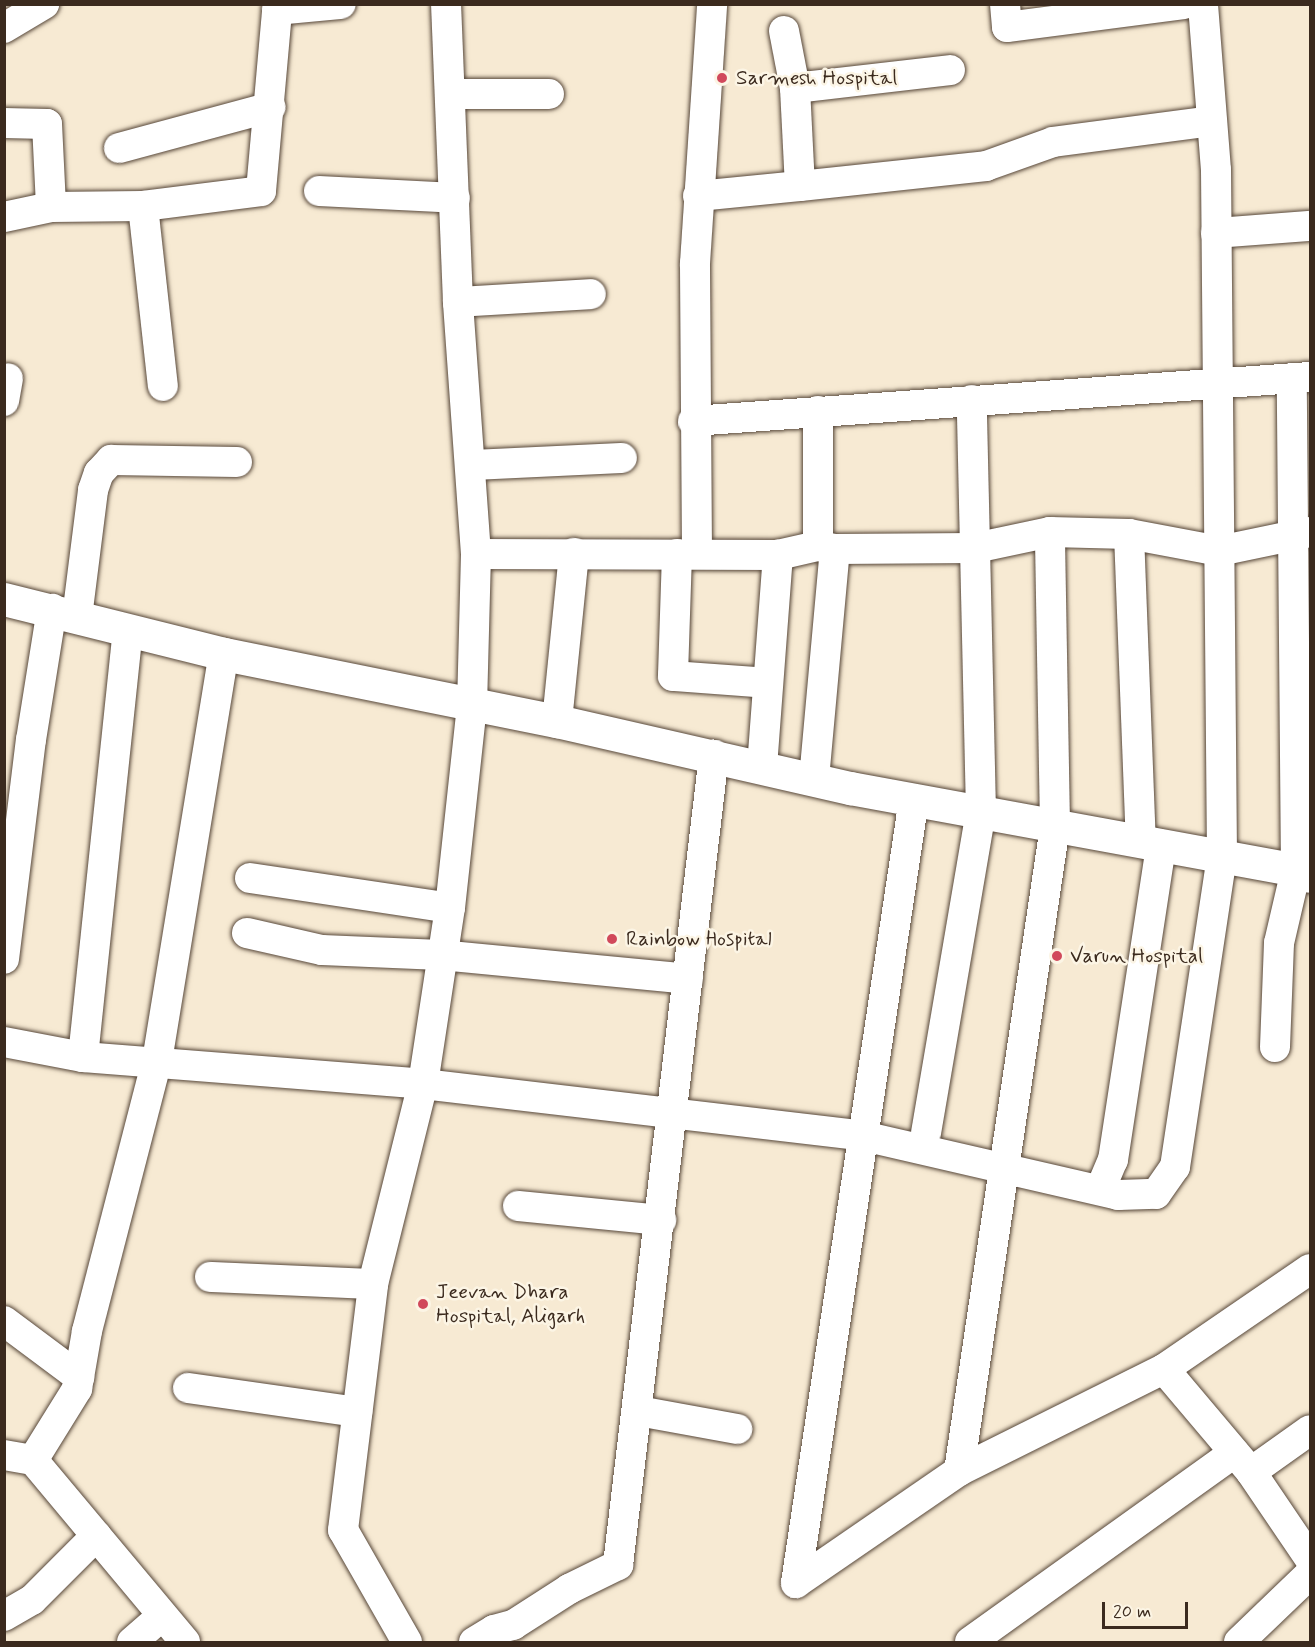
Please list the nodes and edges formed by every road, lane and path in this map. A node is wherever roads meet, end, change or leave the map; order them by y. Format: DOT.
graph roads {
  1 [pos="44,4"];
  2 [pos="341,4"];
  3 [pos="446,4"];
  4 [pos="712,4"];
  5 [pos="1005,4"];
  6 [pos="1184,4"];
  7 [pos="1203,4"];
  8 [pos="4,28"];
  9 [pos="784,31"];
  10 [pos="950,70"];
  11 [pos="795,88"];
  12 [pos="453,93"];
  13 [pos="549,94"];
  14 [pos="271,107"];
  15 [pos="1212,121"];
  16 [pos="4,123"];
  17 [pos="118,148"];
  18 [pos="800,186"];
  19 [pos="319,191"];
  20 [pos="698,196"];
  21 [pos="455,198"];
  22 [pos="143,206"];
  23 [pos="51,207"];
  24 [pos="4,217"];
  25 [pos="1311,226"];
  26 [pos="1216,232"];
  27 [pos="591,294"];
  28 [pos="458,302"];
  29 [pos="1301,378"];
  30 [pos="1218,382"];
  31 [pos="163,386"];
  32 [pos="972,400"];
  33 [pos="818,411"];
  34 [pos="693,421"];
  35 [pos="622,458"];
  36 [pos="237,462"];
  37 [pos="472,465"];
  38 [pos="1050,532"];
  39 [pos="1130,534"];
  40 [pos="1302,534"];
  41 [pos="827,548"];
  42 [pos="975,548"];
  43 [pos="1220,551"];
  44 [pos="476,554"];
  45 [pos="574,554"];
  46 [pos="687,554"];
  47 [pos="778,555"];
  48 [pos="4,599"];
  49 [pos="64,613"];
  50 [pos="128,632"];
  51 [pos="224,654"];
  52 [pos="768,683"];
  53 [pos="472,707"];
  54 [pos="557,721"];
  55 [pos="18,737"];
  56 [pos="714,755"];
  57 [pos="762,767"];
  58 [pos="814,779"];
  59 [pos="914,799"];
  60 [pos="981,812"];
  61 [pos="1055,826"];
  62 [pos="1151,843"];
  63 [pos="1222,857"];
  64 [pos="1303,873"];
  65 [pos="250,878"];
  66 [pos="450,908"];
  67 [pos="248,933"];
  68 [pos="441,955"];
  69 [pos="4,959"];
  70 [pos="688,979"];
  71 [pos="4,1042"];
  72 [pos="1275,1047"];
  73 [pos="83,1057"];
  74 [pos="158,1061"];
  75 [pos="423,1084"];
  76 [pos="673,1113"];
  77 [pos="926,1132"];
  78 [pos="863,1136"];
  79 [pos="1004,1170"];
  80 [pos="1100,1190"];
  81 [pos="518,1206"];
  82 [pos="661,1220"];
  83 [pos="1311,1269"];
  84 [pos="210,1277"];
  85 [pos="373,1284"];
  86 [pos="4,1321"];
  87 [pos="1164,1370"];
  88 [pos="79,1377"];
  89 [pos="188,1388"];
  90 [pos="638,1411"];
  91 [pos="357,1412"];
  92 [pos="737,1429"];
  93 [pos="1311,1430"];
  94 [pos="19,1458"];
  95 [pos="1242,1463"];
  96 [pos="959,1470"];
  97 [pos="96,1536"];
  98 [pos="1311,1559"];
  99 [pos="1311,1574"];
  100 [pos="4,1616"];
  101 [pos="162,1616"];
  102 [pos="132,1642"];
  103 [pos="185,1642"];
  104 [pos="407,1642"];
  105 [pos="474,1642"];
  106 [pos="970,1642"];
  107 [pos="1239,1642"];
  1 -- 8 [label="street"];
  2 -- 14 [label="street"];
  3 -- 12 [label="street"];
  4 -- 20 [label="street"];
  5 -- 6 [label="street"];
  7 -- 15 [label="street"];
  9 -- 11 [label="street"];
  10 -- 11 [label="street"];
  11 -- 18 [label="street"];
  12 -- 13 [label="street"];
  12 -- 21 [label="street"];
  14 -- 17 [label="street"];
  14 -- 22 [label="street"];
  15 -- 18 [label="street"];
  15 -- 26 [label="street"];
  16 -- 23 [label="street"];
  18 -- 20 [label="street"];
  19 -- 21 [label="street"];
  20 -- 34 [label="street"];
  21 -- 28 [label="street"];
  22 -- 23 [label="street"];
  22 -- 31 [label="street"];
  23 -- 24 [label="street"];
  25 -- 26 [label="street"];
  26 -- 30 [label="street"];
  27 -- 28 [label="street"];
  28 -- 37 [label="street"];
  29 -- 30 [label="street"];
  29 -- 40 [label="street"];
  30 -- 32 [label="street"];
  30 -- 43 [label="street"];
  32 -- 33 [label="street"];
  32 -- 42 [label="street"];
  33 -- 34 [label="street"];
  33 -- 41 [label="street"];
  34 -- 46 [label="street"];
  35 -- 37 [label="street"];
  36 -- 49 [label="street"];
  37 -- 44 [label="street"];
  38 -- 39 [label="street"];
  38 -- 42 [label="street"];
  38 -- 61 [label="street"];
  39 -- 43 [label="street"];
  39 -- 62 [label="street"];
  40 -- 43 [label="street"];
  40 -- 64 [label="street"];
  41 -- 42 [label="street"];
  41 -- 47 [label="street"];
  41 -- 58 [label="street"];
  42 -- 60 [label="street"];
  43 -- 63 [label="street"];
  44 -- 45 [label="street"];
  44 -- 53 [label="street"];
  45 -- 46 [label="street"];
  45 -- 54 [label="street"];
  46 -- 47 [label="street"];
  46 -- 52 [label="street"];
  47 -- 52 [label="street"];
  48 -- 49 [label="street"];
  49 -- 50 [label="street"];
  49 -- 55 [label="street"];
  50 -- 51 [label="street"];
  50 -- 73 [label="street"];
  51 -- 53 [label="street"];
  51 -- 74 [label="street"];
  52 -- 57 [label="street"];
  53 -- 54 [label="street"];
  53 -- 66 [label="street"];
  54 -- 56 [label="street"];
  55 -- 69 [label="street"];
  56 -- 57 [label="street"];
  56 -- 70 [label="street"];
  57 -- 58 [label="street"];
  58 -- 59 [label="street"];
  59 -- 60 [label="street"];
  59 -- 78 [label="street"];
  60 -- 61 [label="street"];
  60 -- 77 [label="street"];
  61 -- 62 [label="street"];
  61 -- 79 [label="street"];
  62 -- 63 [label="street"];
  62 -- 80 [label="street"];
  63 -- 64 [label="street"];
  63 -- 80 [label="street"];
  64 -- 72 [label="street"];
  65 -- 66 [label="street"];
  66 -- 68 [label="street"];
  67 -- 68 [label="street"];
  68 -- 70 [label="street"];
  68 -- 75 [label="street"];
  70 -- 76 [label="street"];
  71 -- 73 [label="street"];
  73 -- 74 [label="street"];
  74 -- 75 [label="street"];
  74 -- 88 [label="street"];
  75 -- 76 [label="street"];
  75 -- 85 [label="street"];
  76 -- 78 [label="street"];
  76 -- 82 [label="street"];
  78 -- 79 [label="street"];
  78 -- 96 [label="street"];
  79 -- 80 [label="street"];
  79 -- 96 [label="street"];
  81 -- 82 [label="street"];
  82 -- 90 [label="street"];
  83 -- 87 [label="street"];
  84 -- 85 [label="street"];
  85 -- 91 [label="street"];
  86 -- 88 [label="street"];
  87 -- 95 [label="street"];
  87 -- 96 [label="street"];
  88 -- 94 [label="street"];
  89 -- 91 [label="street"];
  90 -- 92 [label="street"];
  90 -- 105 [label="street"];
  91 -- 104 [label="street"];
  93 -- 95 [label="street"];
  94 -- 97 [label="street"];
  95 -- 98 [label="street"];
  95 -- 106 [label="street"];
  97 -- 100 [label="street"];
  97 -- 101 [label="street"];
  99 -- 107 [label="street"];
  101 -- 102 [label="street"];
  101 -- 103 [label="street"];
}
